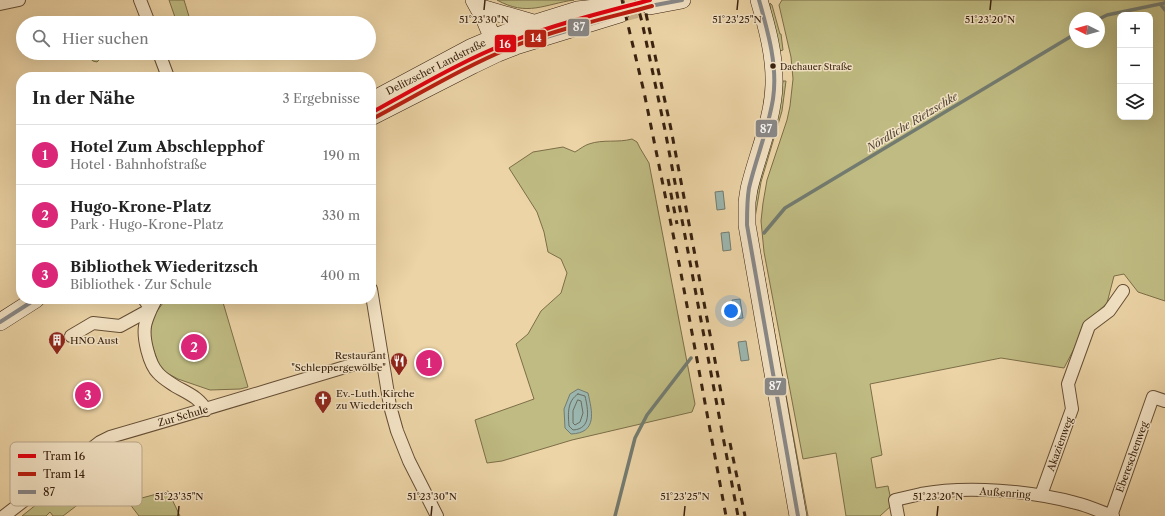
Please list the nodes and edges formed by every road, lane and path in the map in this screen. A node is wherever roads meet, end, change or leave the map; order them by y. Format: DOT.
graph roads {
  1 [pos="19,0"];
  2 [pos="140,0"];
  3 [pos="682,0"];
  4 [pos="759,0"];
  5 [pos="476,3"];
  6 [pos="0,4"];
  7 [pos="650,6"];
  8 [pos="146,16"];
  9 [pos="533,23"];
  10 [pos="495,46"];
  11 [pos="162,60"];
  12 [pos="166,72"];
  13 [pos="376,98"];
  14 [pos="376,115"];
  15 [pos="1123,291"];
  16 [pos="28,304"];
  17 [pos="148,304"];
  18 [pos="150,304"];
  19 [pos="373,304"];
  20 [pos="0,322"];
  21 [pos="72,336"];
  22 [pos="382,356"];
  23 [pos="1165,402"];
  24 [pos="206,410"];
  25 [pos="100,442"];
  26 [pos="1041,495"];
  27 [pos="17,506"];
  28 [pos="4,516"];
  29 [pos="437,516"];
  30 [pos="798,516"];
  31 [pos="898,516"];
  32 [pos="1112,516"];
  1 -- 6 [label="street"];
  2 -- 8 [label="street"];
  3 -- 7 [label="street"];
  4 -- 30 [label="street"];
  5 -- 9 [label="street"];
  5 -- 10 [label="street"];
  9 -- 10 [label="street, Delitzscher Landstraße"];
  9 -- 10 [label="street, Delitzscher Landstraße"];
  10 -- 13 [label="street, Delitzscher Landstraße"];
  10 -- 14 [label="street, Delitzscher Landstraße"];
  11 -- 12 [label="street"];
  15 -- 26 [label="street, Akazienweg"];
  16 -- 20 [label="street"];
  17 -- 21 [label="street"];
  18 -- 24 [label="street"];
  19 -- 22 [label="street"];
  22 -- 24 [label="street, Zur Schule"];
  22 -- 29 [label="street"];
  23 -- 32 [label="street, Ebereschenweg"];
  24 -- 25 [label="street, Zur Schule"];
  26 -- 31 [label="street, Außenring"];
  26 -- 32 [label="street, Außenring"];
  27 -- 28 [label="street, Zur Schule"];
}
